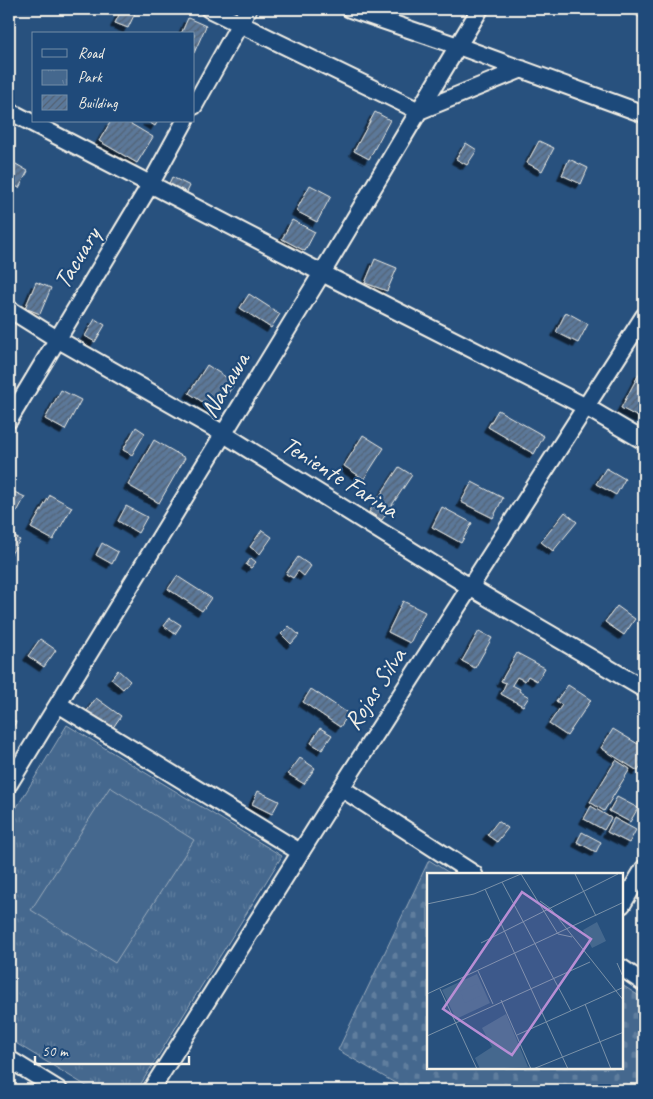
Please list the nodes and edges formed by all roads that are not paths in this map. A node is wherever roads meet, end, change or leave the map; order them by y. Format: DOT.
graph roads {
  1 [pos="208,9"];
  2 [pos="248,9"];
  3 [pos="350,9"];
  4 [pos="480,9"];
  5 [pos="240,24"];
  6 [pos="458,46"];
  7 [pos="522,69"];
  8 [pos="195,104"];
  9 [pos="419,111"];
  10 [pos="9,112"];
  11 [pos="644,114"];
  12 [pos="184,122"];
  13 [pos="150,185"];
  14 [pos="322,273"];
  15 [pos="9,309"];
  16 [pos="644,316"];
  17 [pos="57,339"];
  18 [pos="586,407"];
  19 [pos="9,420"];
  20 [pos="224,434"];
  21 [pos="644,441"];
  22 [pos="470,587"];
  23 [pos="644,689"];
  24 [pos="58,704"];
  25 [pos="9,784"];
  26 [pos="341,788"];
  27 [pos="300,852"];
  28 [pos="644,868"];
  29 [pos="472,873"];
  30 [pos="623,903"];
  31 [pos="623,969"];
  32 [pos="644,983"];
  33 [pos="9,1059"];
  34 [pos="59,1090"];
  35 [pos="151,1090"];
  1 -- 5 [label="street"];
  2 -- 5 [label="street"];
  3 -- 6 [label="street"];
  4 -- 6 [label="street, Nanawa"];
  5 -- 8 [label="street"];
  5 -- 9 [label="street"];
  6 -- 7 [label="street"];
  6 -- 9 [label="street, Nanawa"];
  7 -- 9 [label="street"];
  7 -- 11 [label="street"];
  9 -- 14 [label="street, Nanawa"];
  10 -- 13 [label="street"];
  12 -- 13 [label="street, Tacuary"];
  13 -- 14 [label="street"];
  13 -- 17 [label="street, Tacuary"];
  14 -- 18 [label="street"];
  14 -- 20 [label="street, Nanawa"];
  15 -- 17 [label="street, Teniente Farina"];
  16 -- 18 [label="street, Rojas Silva"];
  17 -- 19 [label="street, Tacuary"];
  17 -- 20 [label="street, Teniente Farina"];
  18 -- 21 [label="street"];
  18 -- 22 [label="street, Rojas Silva"];
  20 -- 22 [label="street, Teniente Farina"];
  20 -- 24 [label="street, Nanawa"];
  22 -- 23 [label="street, Teniente Farina"];
  22 -- 26 [label="street, Rojas Silva"];
  24 -- 25 [label="street, Nanawa"];
  24 -- 27 [label="street"];
  26 -- 27 [label="street, Rojas Silva"];
  26 -- 29 [label="street"];
  27 -- 35 [label="street, Rojas Silva"];
  28 -- 30 [label="street"];
  31 -- 32 [label="street"];
  33 -- 34 [label="street"];
}
